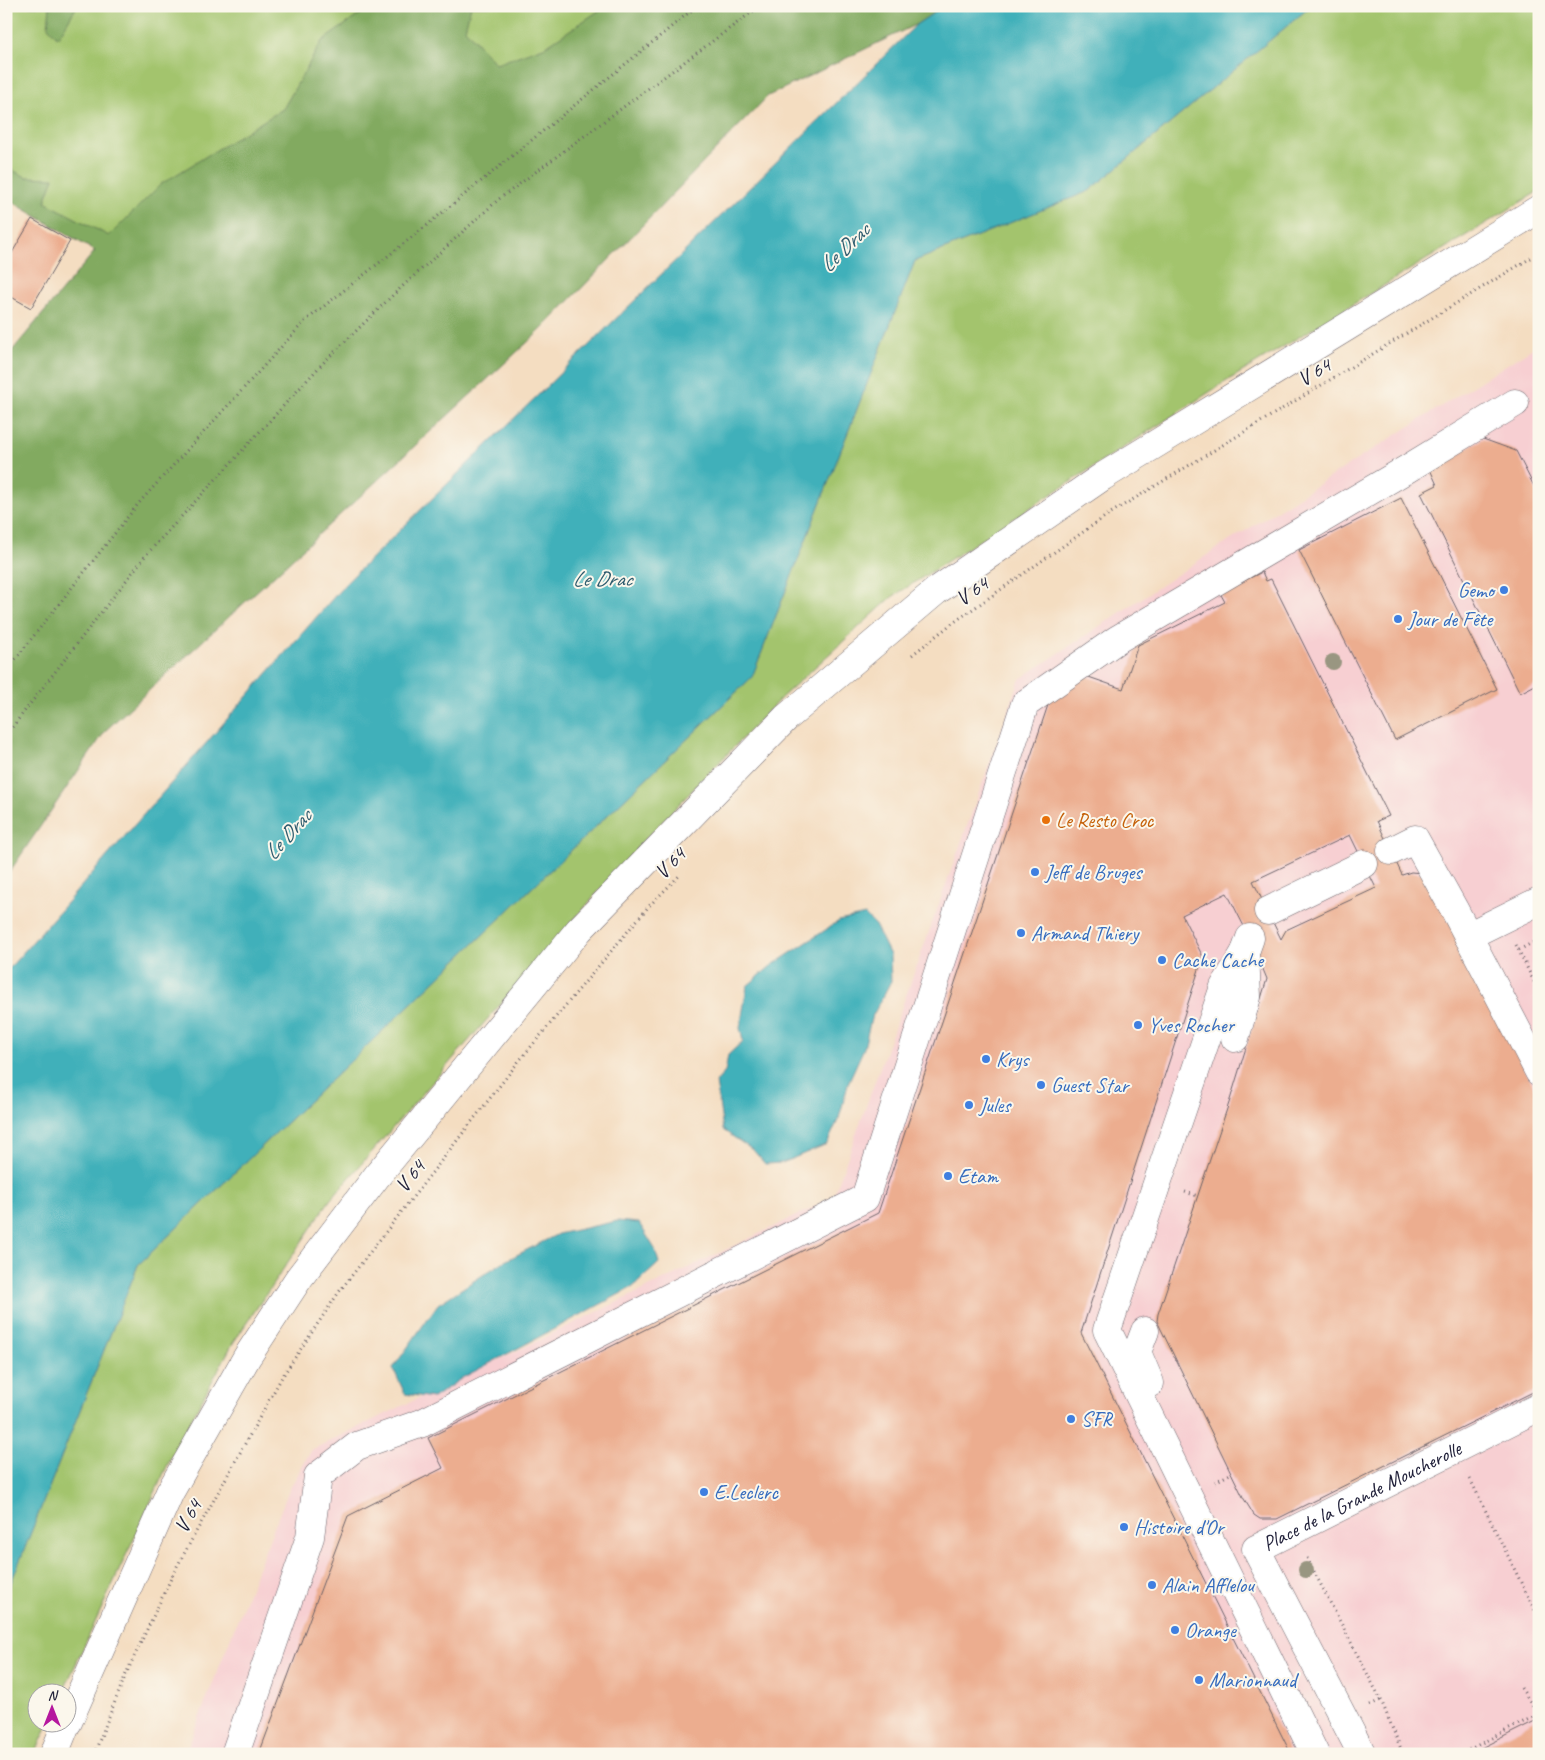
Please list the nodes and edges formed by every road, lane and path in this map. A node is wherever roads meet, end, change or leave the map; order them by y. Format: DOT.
graph roads {
  1 [pos="697,6"];
  2 [pos="760,6"];
  3 [pos="1539,209"];
  4 [pos="1539,253"];
  5 [pos="1515,402"];
  6 [pos="912,656"];
  7 [pos="6,671"];
  8 [pos="6,735"];
  9 [pos="1391,851"];
  10 [pos="1364,864"];
  11 [pos="683,871"];
  12 [pos="1539,901"];
  13 [pos="1268,911"];
  14 [pos="1468,936"];
  15 [pos="1539,939"];
  16 [pos="1539,992"];
  17 [pos="1236,1038"];
  18 [pos="1539,1072"];
  19 [pos="1145,1331"];
  20 [pos="1140,1396"];
  21 [pos="1539,1407"];
  22 [pos="1232,1473"];
  23 [pos="1479,1474"];
  24 [pos="1470,1479"];
  25 [pos="1213,1483"];
  26 [pos="1461,1483"];
  27 [pos="1314,1554"];
  28 [pos="1539,1619"];
  29 [pos="1521,1688"];
  30 [pos="78,1697"];
  31 [pos="1539,1715"];
  32 [pos="63,1732"];
  33 [pos="54,1754"];
  34 [pos="94,1754"];
  35 [pos="235,1754"];
  36 [pos="1315,1754"];
  37 [pos="1362,1754"];
  38 [pos="1403,1754"];
  39 [pos="1460,1754"];
  1 -- 7 [label="path"];
  2 -- 8 [label="path"];
  3 -- 30 [label="street"];
  4 -- 6 [label="path, V 64"];
  5 -- 35 [label="street"];
  9 -- 14 [label="street"];
  10 -- 13 [label="street"];
  11 -- 34 [label="path, V 64"];
  12 -- 14 [label="street"];
  14 -- 18 [label="street"];
  15 -- 16 [label="path"];
  17 -- 20 [label="street"];
  19 -- 20 [label="street"];
  20 -- 36 [label="street"];
  21 -- 37 [label="street, Place de la Grande Moucherolle"];
  22 -- 25 [label="path"];
  23 -- 24 [label="path"];
  24 -- 26 [label="path"];
  24 -- 28 [label="path"];
  27 -- 38 [label="path"];
  29 -- 31 [label="path"];
  31 -- 39 [label="path"];
  32 -- 33 [label="street"];
}
